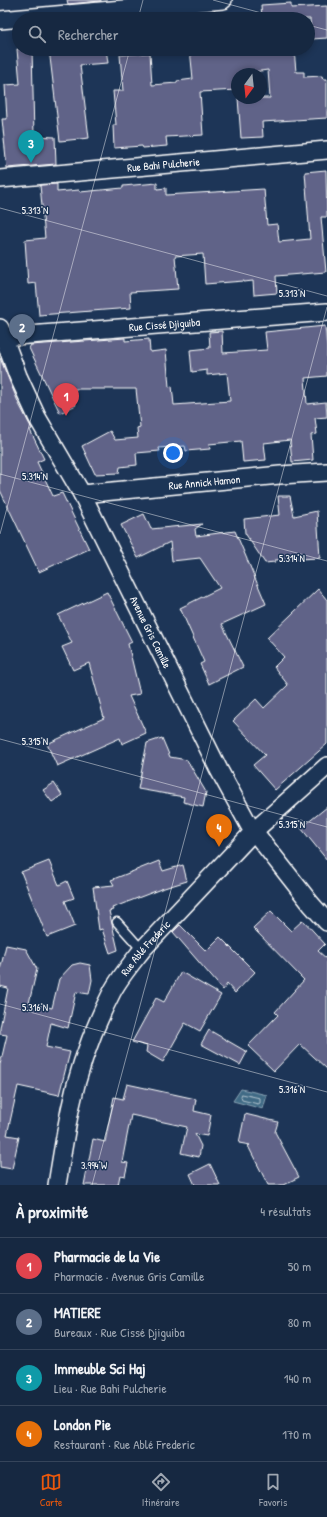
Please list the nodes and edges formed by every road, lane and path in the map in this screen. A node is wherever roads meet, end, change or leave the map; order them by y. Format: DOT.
graph roads {
  1 [pos="223,0"];
  2 [pos="89,12"];
  3 [pos="12,19"];
  4 [pos="0,20"];
  5 [pos="327,150"];
  6 [pos="0,179"];
  7 [pos="327,312"];
  8 [pos="1,332"];
  9 [pos="327,472"];
  10 [pos="82,494"];
  11 [pos="327,766"];
  12 [pos="254,831"];
  13 [pos="117,922"];
  14 [pos="327,922"];
  15 [pos="142,950"];
  16 [pos="57,1185"];
  1 -- 2 [label="street"];
  3 -- 4 [label="street"];
  5 -- 6 [label="street, Rue Bahi Pulcherie"];
  7 -- 8 [label="street, Rue Cissé Djiguiba"];
  8 -- 10 [label="street, Avenue Gris Camille"];
  9 -- 10 [label="street, Rue Annick Hamon"];
  10 -- 12 [label="street, Avenue Gris Camille"];
  11 -- 12 [label="street, Rue Ablé Frederic"];
  12 -- 14 [label="street, Avenue Gris Camille"];
  12 -- 15 [label="street, Rue Ablé Frederic"];
  13 -- 15 [label="lane"];
  15 -- 16 [label="street, Rue Ablé Frederic"];
}
